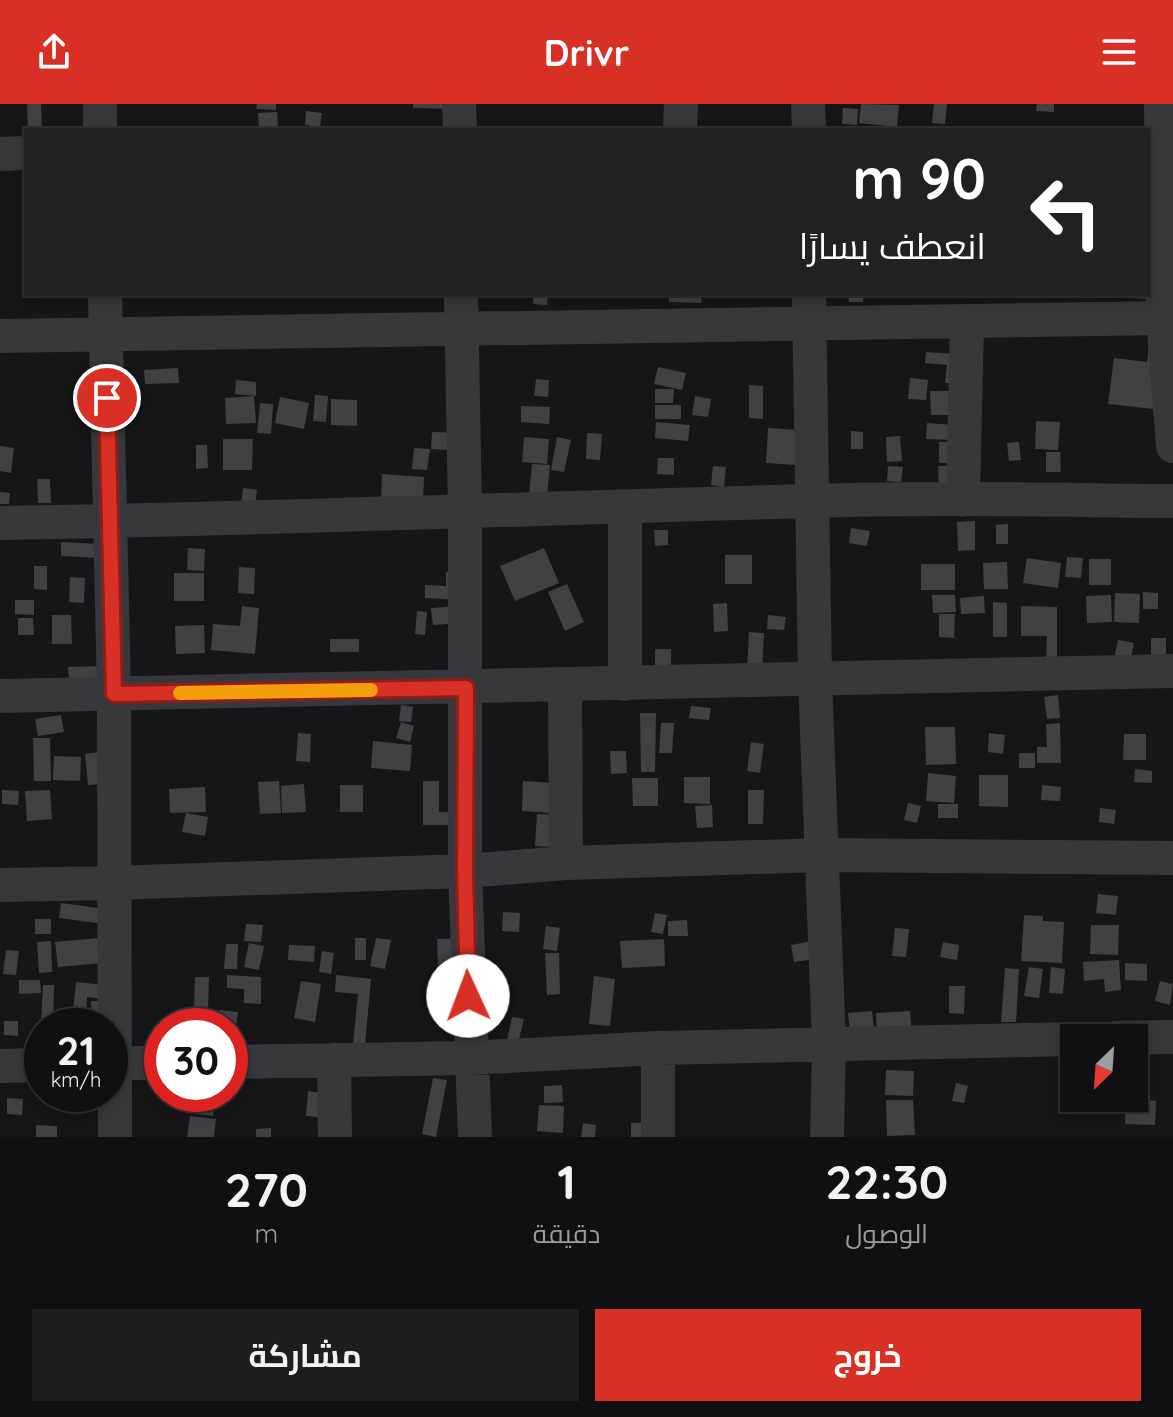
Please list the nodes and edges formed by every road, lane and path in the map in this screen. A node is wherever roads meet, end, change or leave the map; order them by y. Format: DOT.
graph roads {
  1 [pos="100,104"];
  2 [pos="459,104"];
  3 [pos="681,104"];
  4 [pos="808,104"];
  5 [pos="1161,124"];
  6 [pos="100,128"];
  7 [pos="460,128"];
  8 [pos="680,128"];
  9 [pos="809,128"];
  10 [pos="24,153"];
  11 [pos="0,154"];
  12 [pos="1168,256"];
  13 [pos="105,296"];
  14 [pos="461,296"];
  15 [pos="808,308"];
  16 [pos="1163,318"];
  17 [pos="967,322"];
  18 [pos="461,329"];
  19 [pos="0,336"];
  20 [pos="107,336"];
  21 [pos="1173,446"];
  22 [pos="963,500"];
  23 [pos="812,501"];
  24 [pos="1173,501"];
  25 [pos="625,508"];
  26 [pos="465,510"];
  27 [pos="108,522"];
  28 [pos="0,523"];
  29 [pos="1173,671"];
  30 [pos="815,679"];
  31 [pos="625,684"];
  32 [pos="565,686"];
  33 [pos="466,688"];
  34 [pos="114,694"];
  35 [pos="0,696"];
  36 [pos="823,855"];
  37 [pos="1173,858"];
  38 [pos="566,863"];
  39 [pos="465,871"];
  40 [pos="112,883"];
  41 [pos="0,885"];
  42 [pos="112,1008"];
  43 [pos="1148,1037"];
  44 [pos="1173,1037"];
  45 [pos="1060,1039"];
  46 [pos="829,1044"];
  47 [pos="658,1048"];
  48 [pos="470,1058"];
  49 [pos="334,1060"];
  50 [pos="248,1062"];
  51 [pos="24,1065"];
  52 [pos="0,1066"];
  53 [pos="114,1112"];
  54 [pos="115,1137"];
  55 [pos="335,1137"];
  56 [pos="475,1137"];
  57 [pos="658,1137"];
  58 [pos="827,1137"];
  1 -- 6 [label="street"];
  2 -- 7 [label="street"];
  3 -- 8 [label="street"];
  4 -- 9 [label="street"];
  5 -- 12 [label="street"];
  10 -- 11 [label="street"];
  12 -- 16 [label="street"];
  13 -- 20 [label="street"];
  14 -- 18 [label="street"];
  15 -- 17 [label="street"];
  15 -- 18 [label="street"];
  15 -- 23 [label="street"];
  16 -- 17 [label="street"];
  16 -- 21 [label="street"];
  17 -- 22 [label="street"];
  18 -- 20 [label="street"];
  18 -- 26 [label="street"];
  19 -- 20 [label="street"];
  20 -- 27 [label="street"];
  22 -- 23 [label="street"];
  22 -- 24 [label="street"];
  23 -- 25 [label="street"];
  23 -- 30 [label="street"];
  25 -- 26 [label="street"];
  25 -- 31 [label="street"];
  26 -- 27 [label="street"];
  26 -- 33 [label="street"];
  27 -- 28 [label="street"];
  27 -- 34 [label="street"];
  29 -- 30 [label="street"];
  30 -- 31 [label="street"];
  30 -- 36 [label="street"];
  31 -- 32 [label="street"];
  32 -- 33 [label="street"];
  32 -- 38 [label="street"];
  33 -- 34 [label="street"];
  33 -- 39 [label="street"];
  34 -- 35 [label="street"];
  34 -- 40 [label="street"];
  36 -- 37 [label="street"];
  36 -- 38 [label="street"];
  36 -- 46 [label="street"];
  38 -- 39 [label="street"];
  39 -- 40 [label="street"];
  39 -- 48 [label="street"];
  40 -- 41 [label="street"];
  40 -- 42 [label="street"];
  43 -- 44 [label="street"];
  45 -- 46 [label="street"];
  46 -- 47 [label="street"];
  46 -- 58 [label="street"];
  47 -- 48 [label="street"];
  47 -- 57 [label="street"];
  48 -- 49 [label="street"];
  48 -- 56 [label="street"];
  49 -- 50 [label="street"];
  49 -- 55 [label="street"];
  51 -- 52 [label="street"];
  53 -- 54 [label="street"];
}
